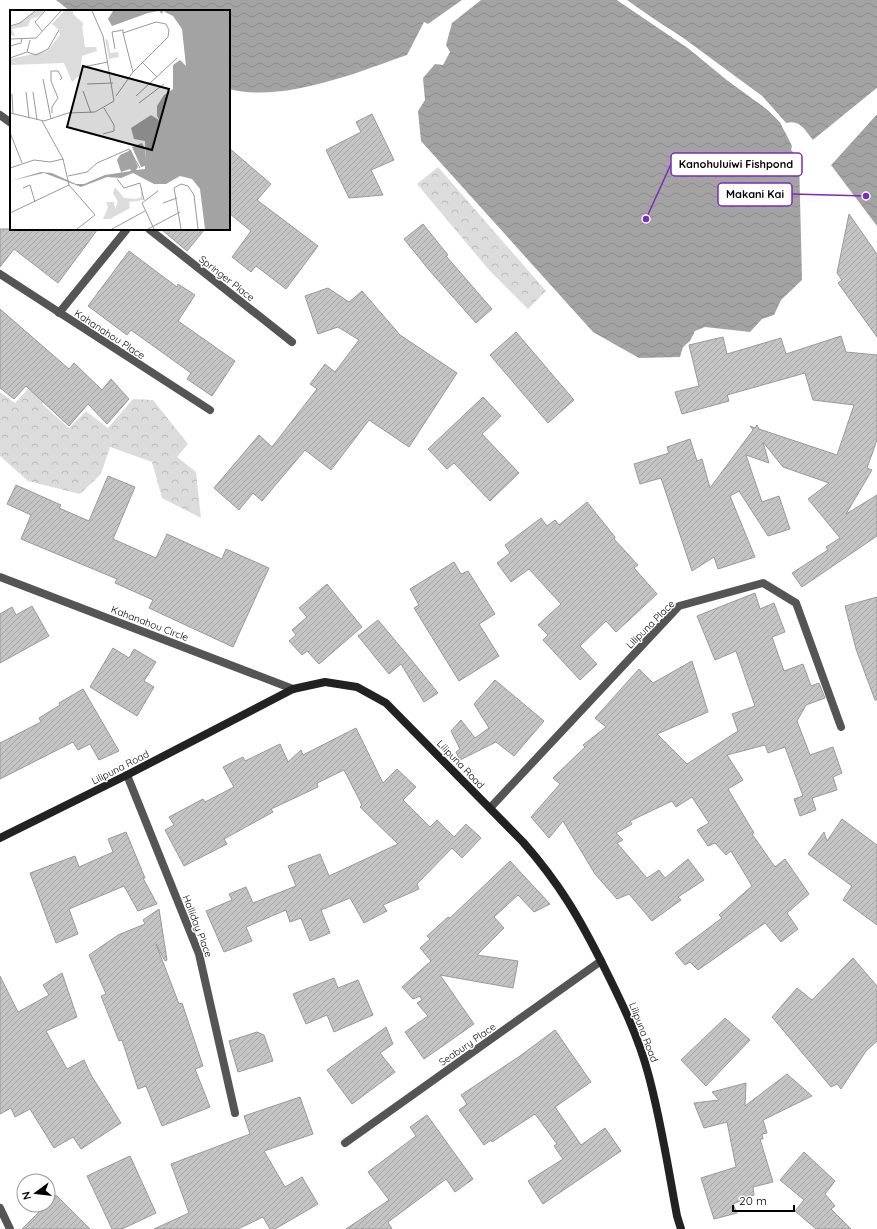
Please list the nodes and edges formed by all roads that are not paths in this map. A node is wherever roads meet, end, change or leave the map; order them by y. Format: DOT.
graph roads {
  1 [pos="0,115"];
  2 [pos="10,122"];
  3 [pos="126,230"];
  4 [pos="151,230"];
  5 [pos="0,274"];
  6 [pos="59,313"];
  7 [pos="292,342"];
  8 [pos="210,410"];
  9 [pos="0,577"];
  10 [pos="294,689"];
  11 [pos="841,728"];
  12 [pos="127,775"];
  13 [pos="490,808"];
  14 [pos="0,838"];
  15 [pos="601,961"];
  16 [pos="235,1114"];
  17 [pos="344,1143"];
  18 [pos="0,1208"];
  19 [pos="10,1229"];
  20 [pos="681,1229"];
  1 -- 2 [label="street"];
  3 -- 6 [label="street"];
  4 -- 7 [label="street, Springer Place"];
  5 -- 6 [label="street, Kahanahou Place"];
  6 -- 8 [label="street, Kahanahou Place"];
  9 -- 10 [label="street, Kahanahou Circle"];
  10 -- 12 [label="street, Lilipuna Road"];
  10 -- 13 [label="street, Lilipuna Road"];
  11 -- 13 [label="street, Lilipuna Place"];
  12 -- 14 [label="street, Lilipuna Road"];
  12 -- 16 [label="street, Halliday Place"];
  13 -- 15 [label="street, Lilipuna Road"];
  15 -- 17 [label="street, Seabury Place"];
  15 -- 20 [label="street, Lilipuna Road"];
  18 -- 19 [label="street"];
}
